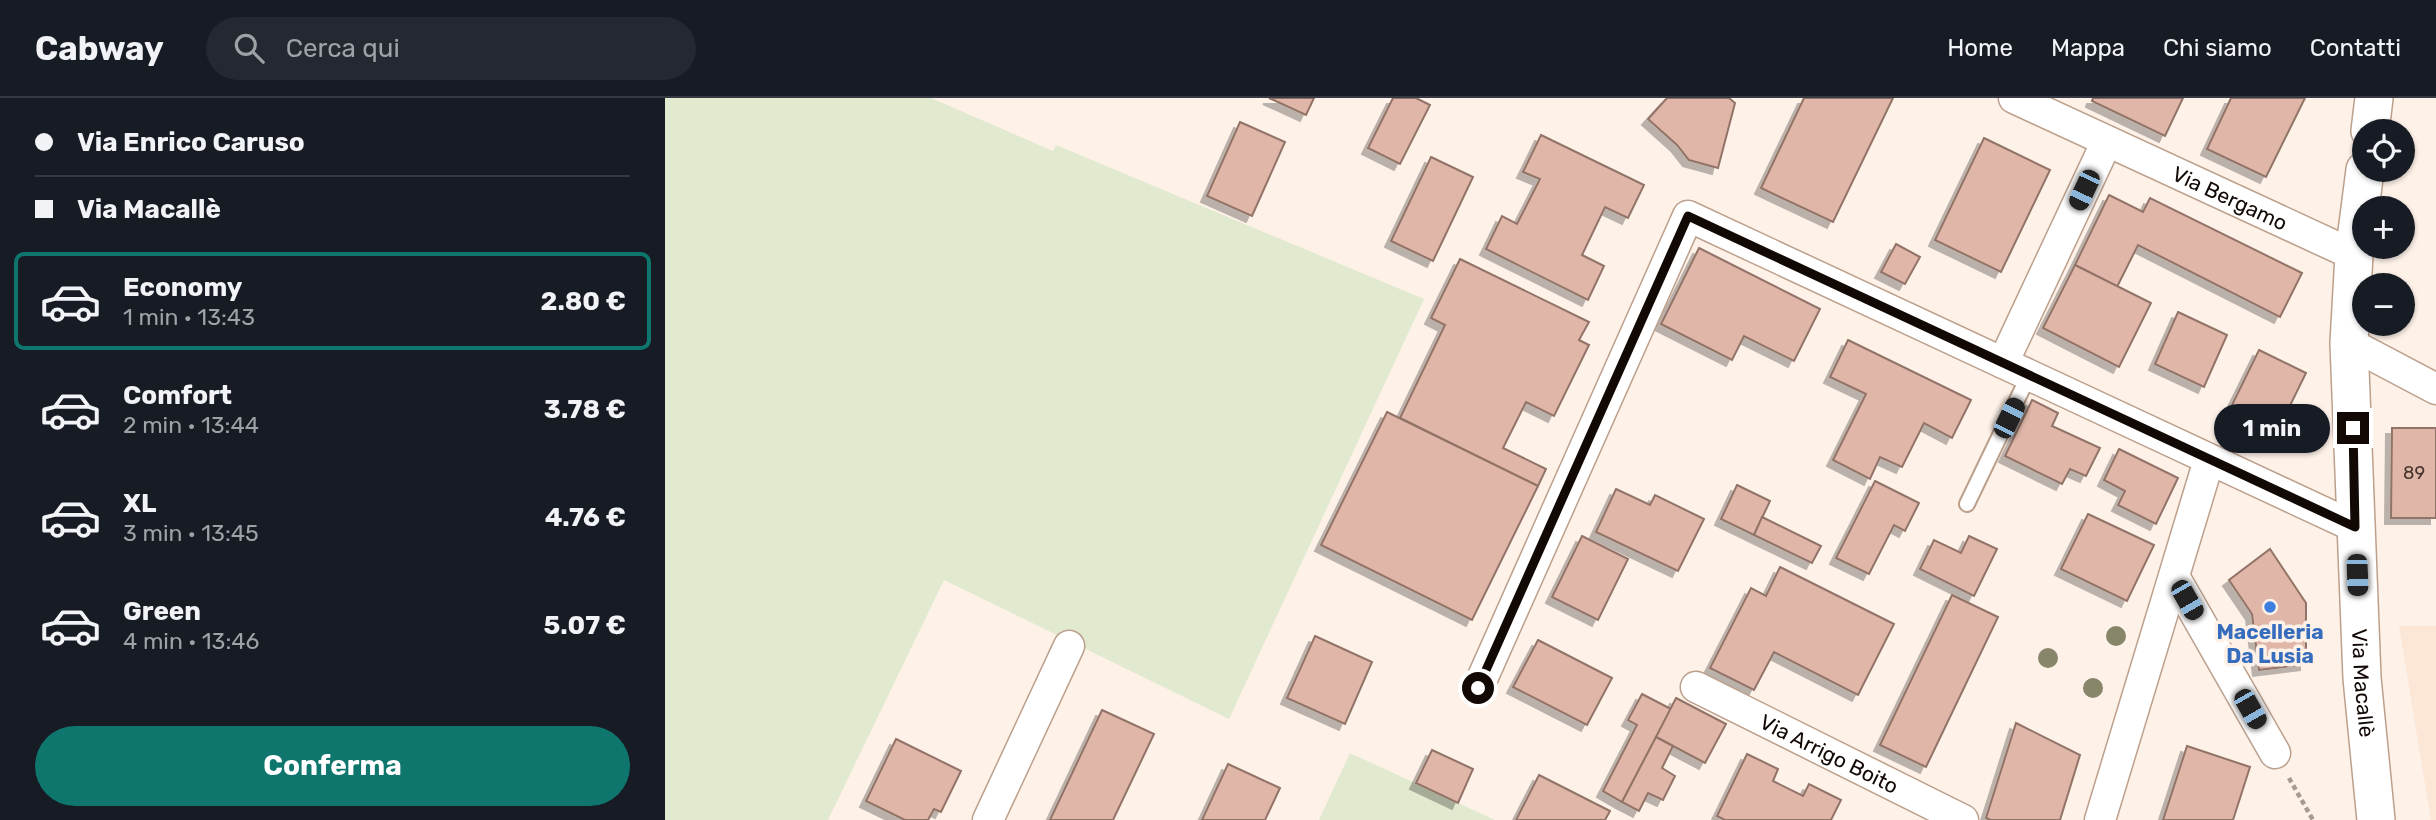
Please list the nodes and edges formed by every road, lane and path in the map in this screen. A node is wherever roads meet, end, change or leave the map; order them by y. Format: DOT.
graph roads {
  1 [pos="2014,98"];
  2 [pos="2374,98"];
  3 [pos="2371,119"];
  4 [pos="2107,141"];
  5 [pos="2352,254"];
  6 [pos="2354,259"];
  7 [pos="2349,343"];
  8 [pos="2016,369"];
  9 [pos="2436,389"];
  10 [pos="2209,460"];
  11 [pos="1967,504"];
  12 [pos="2355,527"];
  13 [pos="2175,578"];
  14 [pos="1069,646"];
  15 [pos="1696,687"];
  16 [pos="1478,688"];
  17 [pos="2275,753"];
  18 [pos="988,820"];
  19 [pos="1963,820"];
  20 [pos="2100,820"];
  21 [pos="2313,820"];
  22 [pos="2376,820"];
  1 -- 4 [label="street, Via Bergamo"];
  2 -- 3 [label="street"];
  4 -- 5 [label="street, Via Bergamo"];
  4 -- 8 [label="street"];
  6 -- 7 [label="street, Via Macallè"];
  7 -- 9 [label="street"];
  7 -- 12 [label="street, Via Macallè"];
  8 -- 10 [label="street"];
  8 -- 11 [label="lane"];
  8 -- 16 [label="street"];
  10 -- 12 [label="street"];
  10 -- 13 [label="street"];
  12 -- 22 [label="street, Via Macallè"];
  13 -- 17 [label="street"];
  13 -- 20 [label="street"];
  14 -- 18 [label="street"];
  15 -- 19 [label="street, Via Arrigo Boito"];
  17 -- 21 [label="path"];
}
